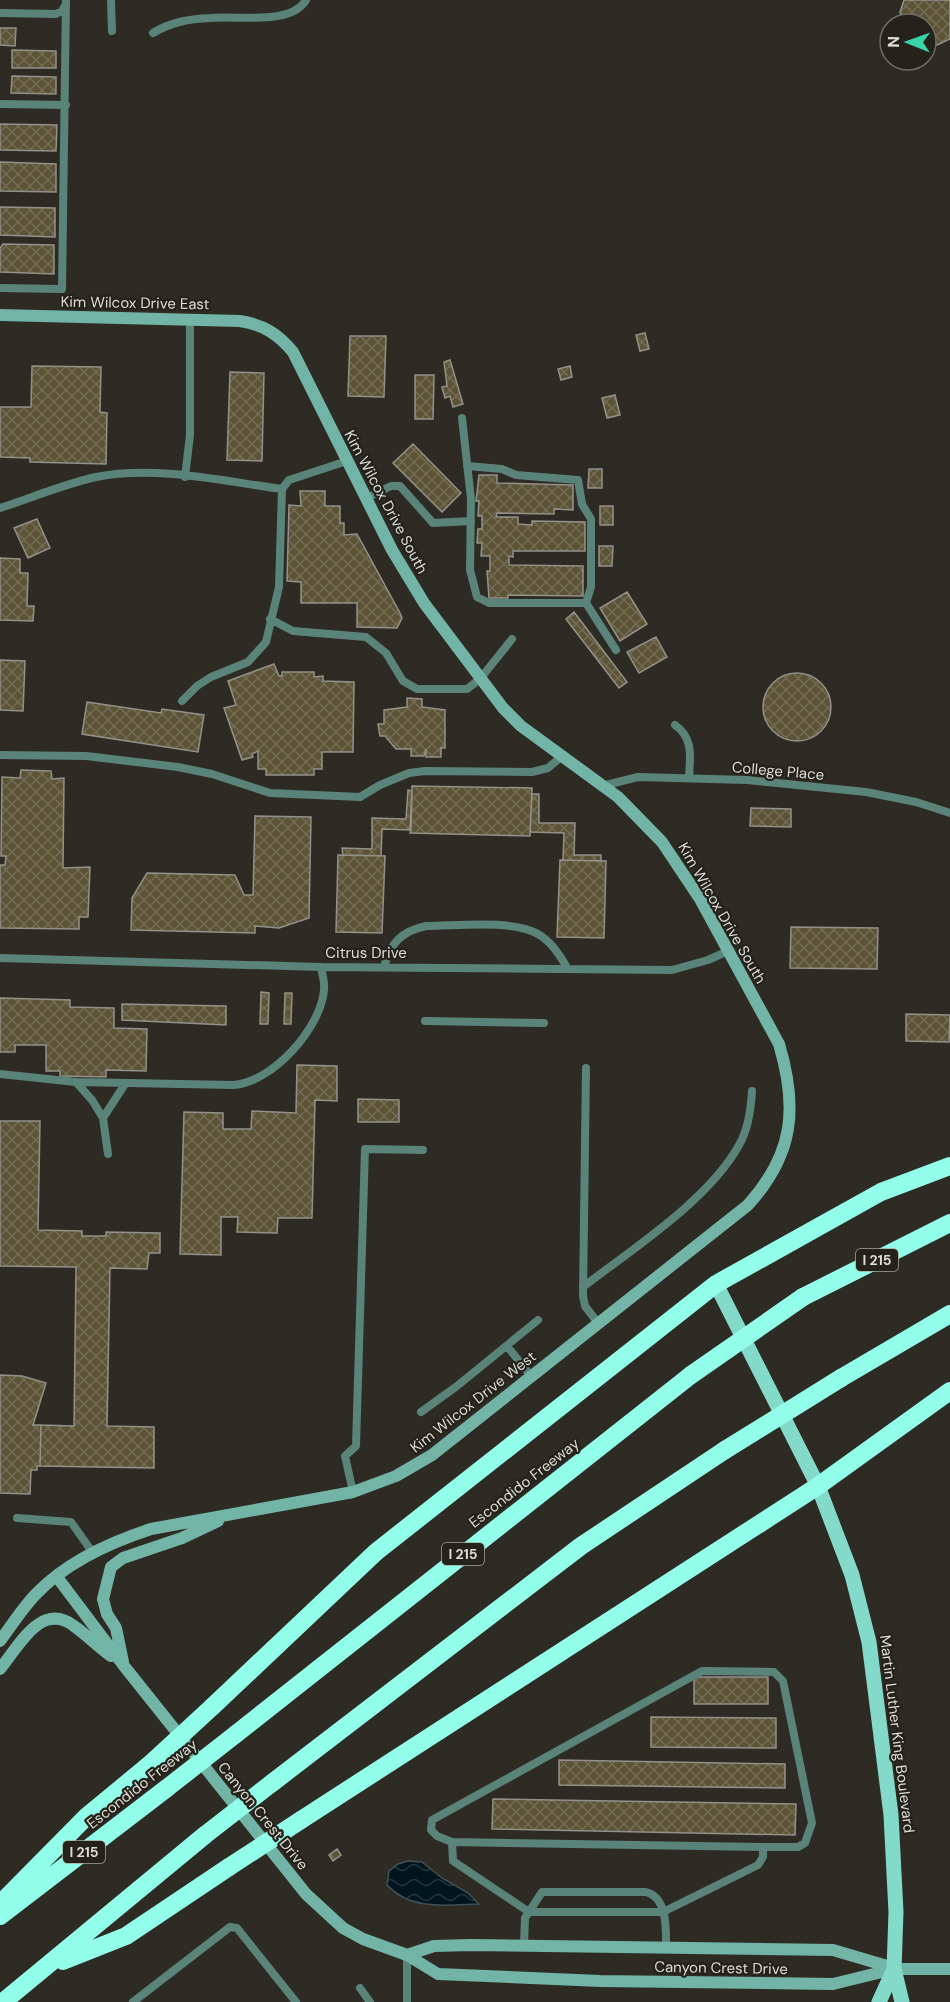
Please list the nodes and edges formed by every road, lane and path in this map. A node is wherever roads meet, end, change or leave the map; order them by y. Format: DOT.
graph roads {
  1 [pos="111,0"];
  2 [pos="306,0"];
  3 [pos="66,2"];
  4 [pos="0,13"];
  5 [pos="112,31"];
  6 [pos="153,33"];
  7 [pos="0,104"];
  8 [pos="66,105"];
  9 [pos="0,288"];
  10 [pos="0,315"];
  11 [pos="190,319"];
  12 [pos="268,329"];
  13 [pos="462,418"];
  14 [pos="346,460"];
  15 [pos="467,466"];
  16 [pos="185,477"];
  17 [pos="282,489"];
  18 [pos="366,499"];
  19 [pos="0,508"];
  20 [pos="471,521"];
  21 [pos="586,603"];
  22 [pos="270,619"];
  23 [pos="512,639"];
  24 [pos="616,650"];
  25 [pos="480,679"];
  26 [pos="182,700"];
  27 [pos="675,725"];
  28 [pos="0,755"];
  29 [pos="561,757"];
  30 [pos="689,778"];
  31 [pos="602,786"];
  32 [pos="950,813"];
  33 [pos="728,951"];
  34 [pos="0,958"];
  35 [pos="321,966"];
  36 [pos="384,967"];
  37 [pos="568,969"];
  38 [pos="425,1021"];
  39 [pos="544,1023"];
  40 [pos="586,1068"];
  41 [pos="0,1074"];
  42 [pos="788,1076"];
  43 [pos="76,1082"];
  44 [pos="125,1083"];
  45 [pos="752,1091"];
  46 [pos="103,1118"];
  47 [pos="423,1150"];
  48 [pos="108,1154"];
  49 [pos="950,1166"];
  50 [pos="950,1223"];
  51 [pos="716,1284"];
  52 [pos="583,1287"];
  53 [pos="950,1314"];
  54 [pos="537,1320"];
  55 [pos="598,1323"];
  56 [pos="507,1346"];
  57 [pos="531,1376"];
  58 [pos="950,1391"];
  59 [pos="421,1412"];
  60 [pos="818,1486"];
  61 [pos="353,1492"];
  62 [pos="236,1513"];
  63 [pos="16,1518"];
  64 [pos="93,1553"];
  65 [pos="57,1577"];
  66 [pos="0,1641"];
  67 [pos="124,1666"];
  68 [pos="0,1669"];
  69 [pos="452,1842"];
  70 [pos="763,1847"];
  71 [pos="0,1904"];
  72 [pos="529,1912"];
  73 [pos="663,1912"];
  74 [pos="0,1916"];
  75 [pos="524,1946"];
  76 [pos="666,1948"];
  77 [pos="407,1955"];
  78 [pos="47,1968"];
  79 [pos="894,1969"];
  80 [pos="950,1969"];
  81 [pos="360,1988"];
  82 [pos="3,2002"];
  83 [pos="133,2002"];
  84 [pos="296,2002"];
  85 [pos="370,2002"];
  86 [pos="407,2002"];
  87 [pos="879,2002"];
  88 [pos="902,2002"];
  1 -- 5 [label="lane"];
  2 -- 6 [label="lane"];
  3 -- 4 [label="lane"];
  3 -- 8 [label="lane"];
  7 -- 8 [label="lane"];
  8 -- 9 [label="lane"];
  10 -- 11 [label="street, Kim Wilcox Drive East"];
  11 -- 12 [label="street, Kim Wilcox Drive East"];
  11 -- 16 [label="lane"];
  12 -- 14 [label="street, Kim Wilcox Drive South"];
  13 -- 15 [label="lane"];
  14 -- 17 [label="lane"];
  14 -- 18 [label="street, Kim Wilcox Drive South"];
  15 -- 20 [label="lane"];
  15 -- 21 [label="lane"];
  16 -- 17 [label="lane"];
  16 -- 19 [label="lane"];
  17 -- 22 [label="lane"];
  18 -- 20 [label="lane"];
  18 -- 25 [label="street, Kim Wilcox Drive South"];
  20 -- 21 [label="lane"];
  21 -- 24 [label="lane"];
  22 -- 25 [label="lane"];
  22 -- 26 [label="lane"];
  23 -- 25 [label="lane"];
  25 -- 29 [label="street, Kim Wilcox Drive South"];
  27 -- 30 [label="lane"];
  28 -- 29 [label="lane"];
  29 -- 31 [label="street, Kim Wilcox Drive South"];
  30 -- 31 [label="lane, College Place"];
  30 -- 32 [label="lane, College Place"];
  31 -- 33 [label="street, Kim Wilcox Drive South"];
  33 -- 37 [label="lane, Citrus Drive"];
  33 -- 42 [label="street, Kim Wilcox Drive South"];
  34 -- 35 [label="lane, Citrus Drive"];
  35 -- 36 [label="lane, Citrus Drive"];
  35 -- 44 [label="lane"];
  36 -- 37 [label="lane, Citrus Drive"];
  36 -- 37 [label="lane"];
  38 -- 39 [label="lane"];
  40 -- 52 [label="lane"];
  41 -- 43 [label="lane"];
  42 -- 55 [label="street, Kim Wilcox Drive West"];
  43 -- 44 [label="lane"];
  43 -- 46 [label="lane"];
  44 -- 46 [label="lane"];
  45 -- 52 [label="lane"];
  46 -- 48 [label="lane"];
  47 -- 61 [label="lane"];
  49 -- 51 [label="highway"];
  50 -- 74 [label="highway, Escondido Freeway / I 215, bridge"];
  51 -- 60 [label="main road, Martin Luther King Boulevard"];
  51 -- 71 [label="highway, bridge"];
  52 -- 55 [label="lane"];
  53 -- 78 [label="highway, bridge"];
  54 -- 56 [label="lane"];
  55 -- 57 [label="street, Kim Wilcox Drive West"];
  56 -- 57 [label="lane"];
  56 -- 59 [label="lane"];
  57 -- 61 [label="street, Kim Wilcox Drive West"];
  58 -- 60 [label="highway"];
  60 -- 78 [label="highway, bridge"];
  60 -- 79 [label="main road, Martin Luther King Boulevard"];
  61 -- 62 [label="street, Kim Wilcox Drive West"];
  62 -- 64 [label="street, Kim Wilcox Drive West"];
  62 -- 67 [label="street"];
  63 -- 64 [label="lane"];
  64 -- 65 [label="street, Kim Wilcox Drive West"];
  65 -- 66 [label="street, Kim Wilcox Drive West"];
  65 -- 67 [label="street, Canyon Crest Drive"];
  67 -- 68 [label="street"];
  67 -- 77 [label="street, Canyon Crest Drive"];
  69 -- 70 [label="lane"];
  69 -- 70 [label="lane"];
  69 -- 72 [label="lane"];
  70 -- 73 [label="lane"];
  72 -- 73 [label="lane"];
  72 -- 73 [label="lane"];
  72 -- 75 [label="lane"];
  73 -- 76 [label="lane"];
  75 -- 76 [label="street, Canyon Crest Drive"];
  75 -- 77 [label="street, Canyon Crest Drive"];
  76 -- 79 [label="street, Canyon Crest Drive"];
  77 -- 79 [label="street, Canyon Crest Drive"];
  77 -- 86 [label="lane"];
  78 -- 82 [label="highway"];
  79 -- 80 [label="street, Canyon Crest Drive"];
  79 -- 87 [label="main road, Martin Luther King Boulevard"];
  79 -- 88 [label="main road, Martin Luther King Boulevard"];
  81 -- 85 [label="lane"];
  83 -- 84 [label="lane"];
}
